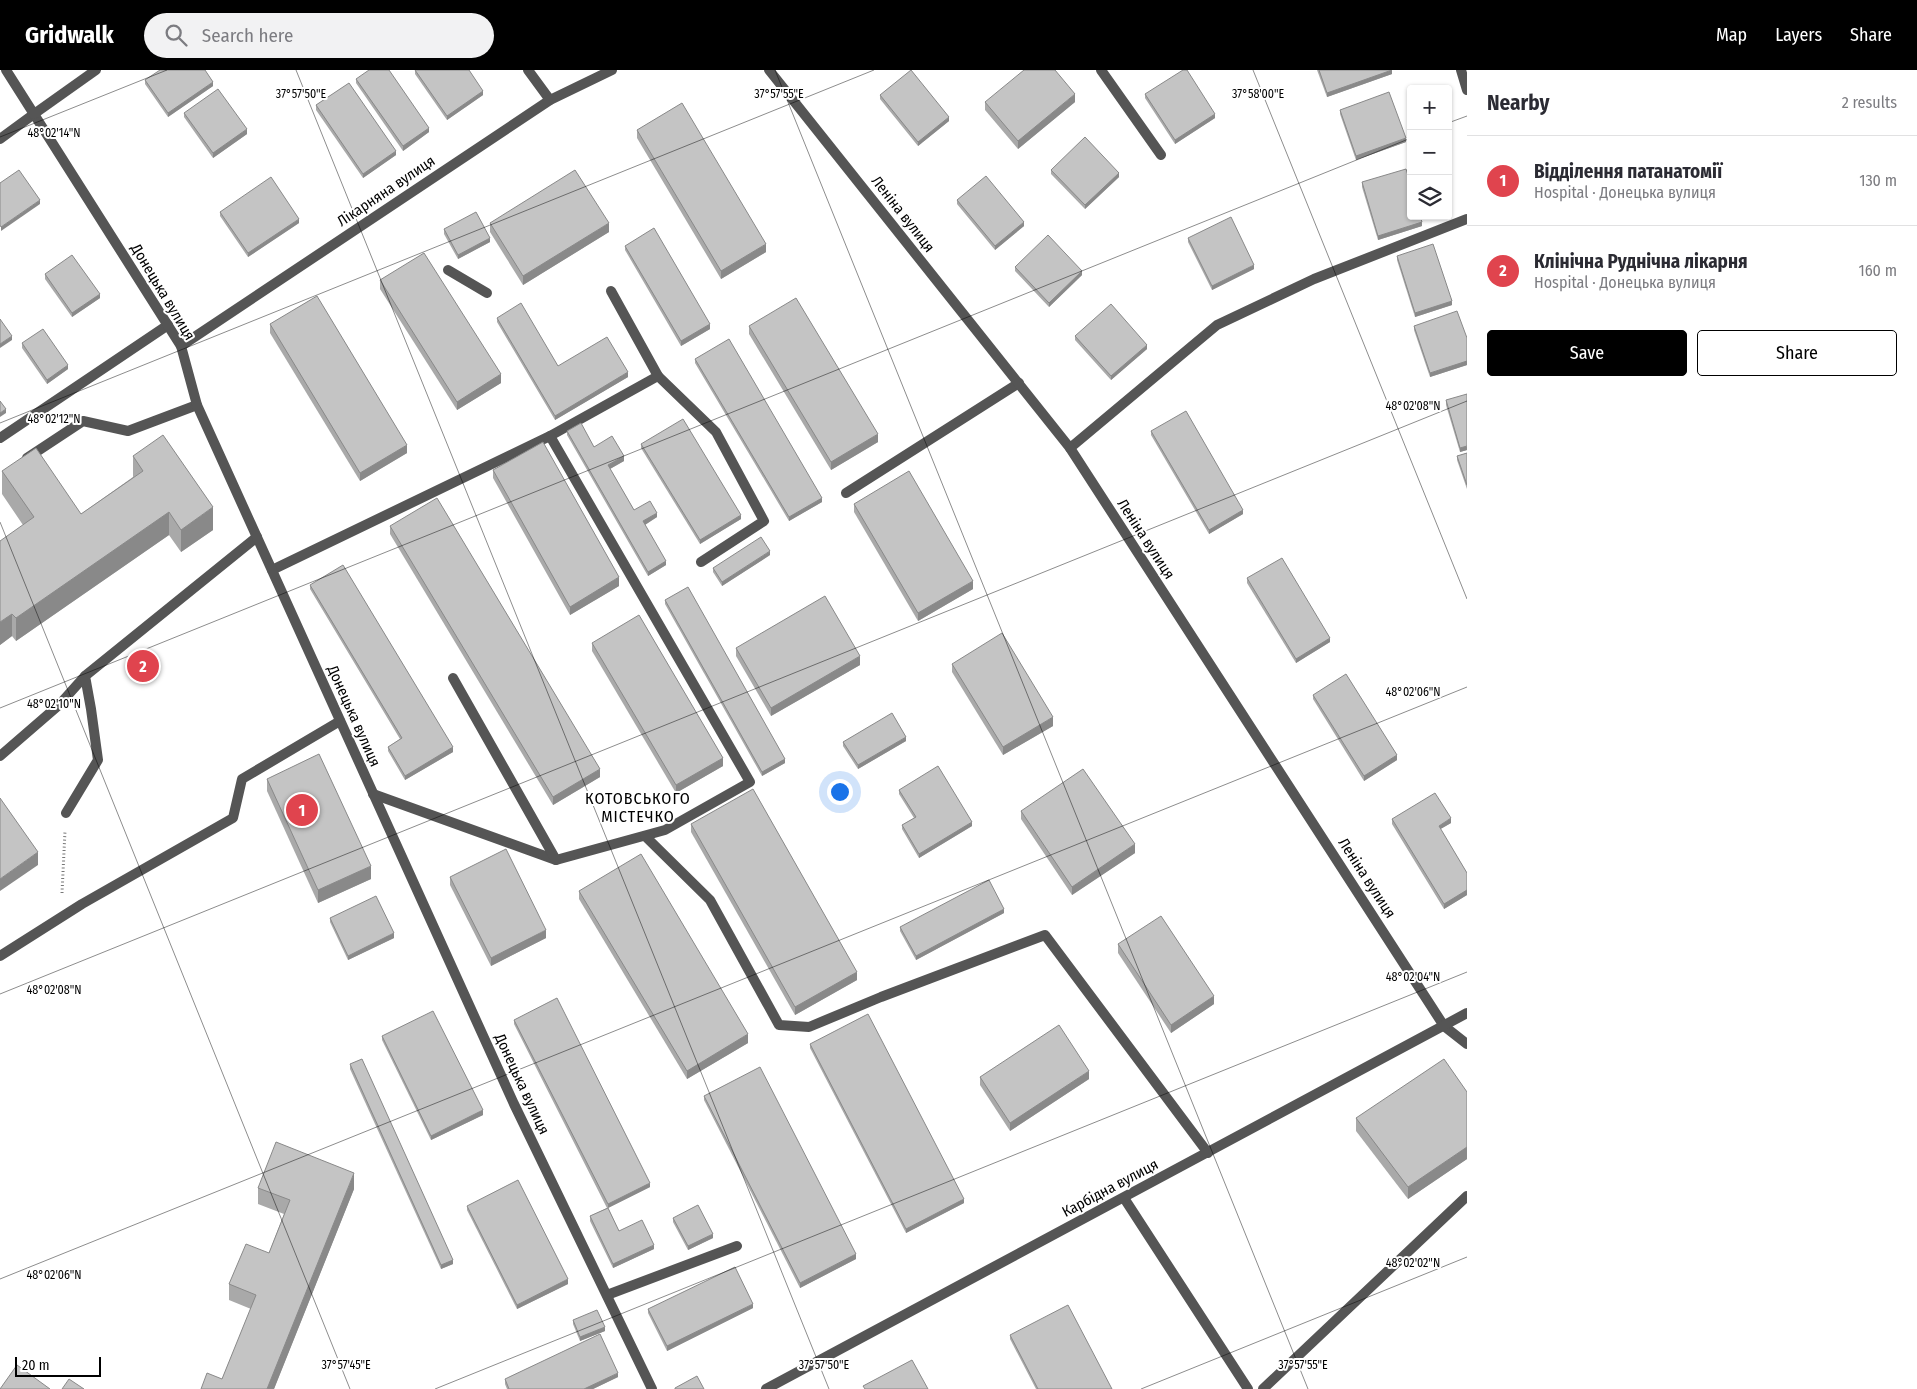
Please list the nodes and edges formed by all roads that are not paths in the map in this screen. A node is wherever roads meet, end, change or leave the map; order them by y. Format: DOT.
graph roads {
  1 [pos="6,70"];
  2 [pos="96,70"];
  3 [pos="528,70"];
  4 [pos="612,70"];
  5 [pos="769,70"];
  6 [pos="1101,70"];
  7 [pos="1460,70"];
  8 [pos="1467,90"];
  9 [pos="550,100"];
  10 [pos="34,114"];
  11 [pos="0,139"];
  12 [pos="1161,155"];
  13 [pos="1467,220"];
  14 [pos="448,270"];
  15 [pos="611,291"];
  16 [pos="487,294"];
  17 [pos="168,325"];
  18 [pos="181,346"];
  19 [pos="658,376"];
  20 [pos="1018,383"];
  21 [pos="197,405"];
  22 [pos="550,436"];
  23 [pos="0,438"];
  24 [pos="1070,448"];
  25 [pos="17,464"];
  26 [pos="846,493"];
  27 [pos="257,537"];
  28 [pos="701,562"];
  29 [pos="272,570"];
  30 [pos="85,676"];
  31 [pos="453,678"];
  32 [pos="340,720"];
  33 [pos="0,756"];
  34 [pos="373,794"];
  35 [pos="66,813"];
  36 [pos="645,836"];
  37 [pos="556,860"];
  38 [pos="0,956"];
  39 [pos="1467,1014"];
  40 [pos="1444,1026"];
  41 [pos="1467,1044"];
  42 [pos="1208,1153"];
  43 [pos="1467,1196"];
  44 [pos="1124,1198"];
  45 [pos="737,1246"];
  46 [pos="607,1295"];
  47 [pos="652,1389"];
  48 [pos="766,1389"];
  49 [pos="1248,1389"];
  50 [pos="1263,1389"];
  1 -- 10 [label="street, Донецька вулиця"];
  2 -- 10 [label="street"];
  3 -- 9 [label="street"];
  4 -- 9 [label="street, Лікарняна вулиця"];
  5 -- 20 [label="street, Леніна вулиця"];
  6 -- 12 [label="street"];
  7 -- 8 [label="street"];
  9 -- 18 [label="street, Лікарняна вулиця"];
  10 -- 11 [label="street"];
  10 -- 17 [label="street, Донецька вулиця"];
  13 -- 24 [label="street"];
  14 -- 16 [label="street"];
  15 -- 19 [label="street"];
  17 -- 18 [label="street, Донецька вулиця"];
  17 -- 23 [label="street"];
  18 -- 21 [label="street, Донецька вулиця"];
  19 -- 22 [label="street"];
  19 -- 28 [label="street"];
  20 -- 24 [label="street, Леніна вулиця"];
  20 -- 26 [label="street"];
  21 -- 25 [label="street"];
  21 -- 27 [label="street, Донецька вулиця"];
  22 -- 29 [label="street"];
  22 -- 36 [label="street"];
  24 -- 40 [label="street, Леніна вулиця"];
  27 -- 29 [label="street, Донецька вулиця"];
  27 -- 30 [label="street"];
  29 -- 32 [label="street, Донецька вулиця"];
  30 -- 33 [label="street"];
  30 -- 35 [label="street"];
  31 -- 37 [label="street"];
  32 -- 34 [label="street, Донецька вулиця"];
  32 -- 38 [label="street"];
  34 -- 37 [label="street"];
  34 -- 46 [label="street, Донецька вулиця"];
  36 -- 37 [label="street"];
  36 -- 42 [label="street"];
  39 -- 40 [label="street, Карбідна вулиця"];
  40 -- 41 [label="street, Леніна вулиця"];
  40 -- 42 [label="street, Карбідна вулиця"];
  42 -- 44 [label="street, Карбідна вулиця"];
  43 -- 50 [label="street"];
  44 -- 48 [label="street, Карбідна вулиця"];
  44 -- 49 [label="street"];
  45 -- 46 [label="street"];
  46 -- 47 [label="street, Донецька вулиця"];
}
